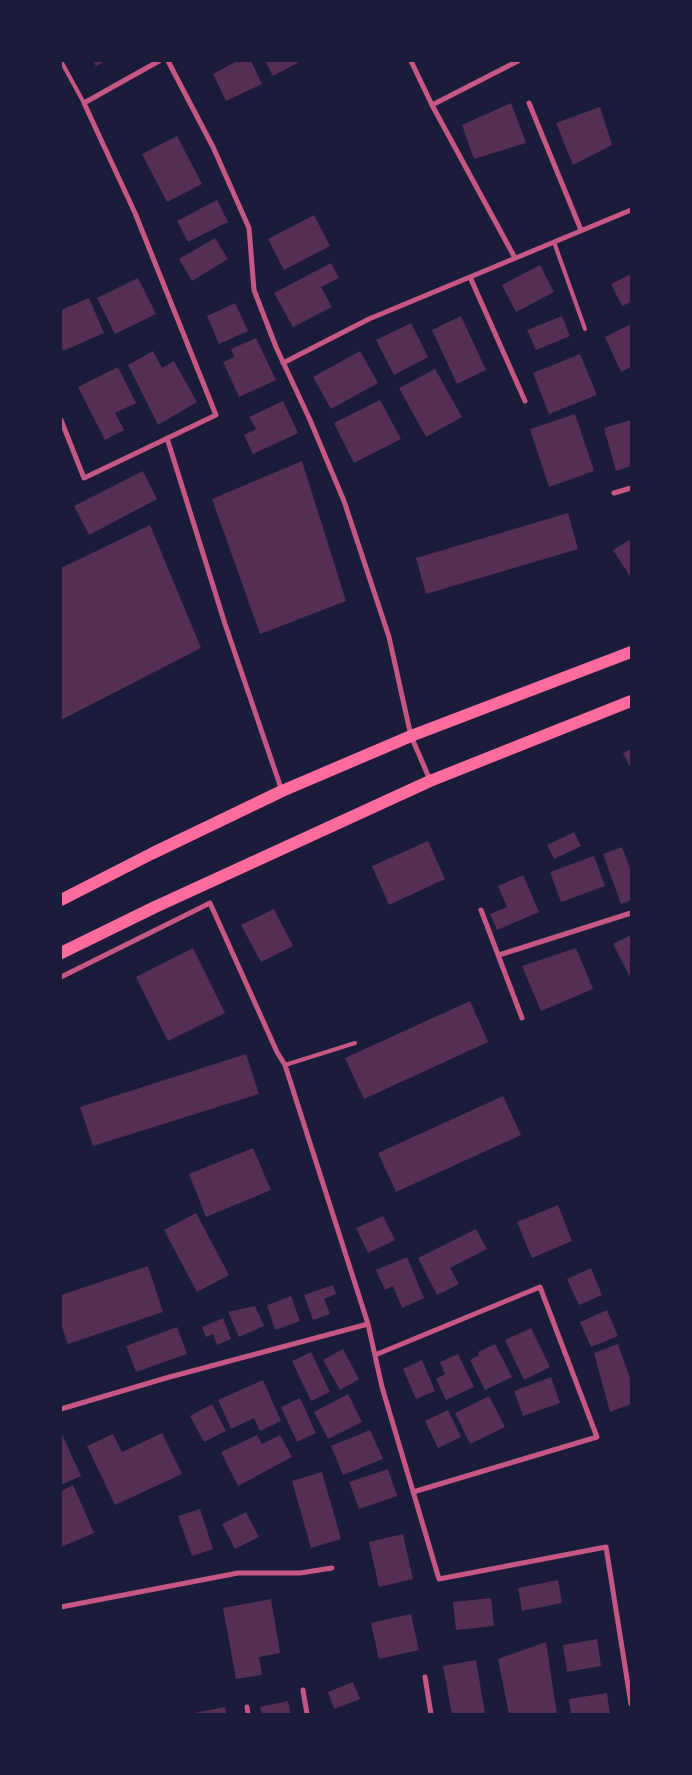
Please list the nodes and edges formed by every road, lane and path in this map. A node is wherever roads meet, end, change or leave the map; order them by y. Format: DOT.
graph roads {
  1 [pos="61,61"];
  2 [pos="159,61"];
  3 [pos="168,61"];
  4 [pos="411,61"];
  5 [pos="518,61"];
  6 [pos="84,103"];
  7 [pos="528,103"];
  8 [pos="432,105"];
  9 [pos="631,210"];
  10 [pos="582,230"];
  11 [pos="554,242"];
  12 [pos="515,258"];
  13 [pos="470,277"];
  14 [pos="585,329"];
  15 [pos="283,363"];
  16 [pos="525,401"];
  17 [pos="61,420"];
  18 [pos="168,438"];
  19 [pos="631,488"];
  20 [pos="614,493"];
  21 [pos="631,652"];
  22 [pos="631,701"];
  23 [pos="411,736"];
  24 [pos="430,781"];
  25 [pos="282,791"];
  26 [pos="61,900"];
  27 [pos="481,910"];
  28 [pos="631,913"];
  29 [pos="61,954"];
  30 [pos="499,955"];
  31 [pos="61,977"];
  32 [pos="522,1018"];
  33 [pos="355,1043"];
  34 [pos="285,1065"];
  35 [pos="368,1324"];
  36 [pos="375,1354"];
  37 [pos="61,1409"];
  38 [pos="413,1492"];
  39 [pos="332,1568"];
  40 [pos="61,1607"];
  41 [pos="425,1677"];
  42 [pos="303,1690"];
  43 [pos="631,1704"];
  44 [pos="247,1707"];
  45 [pos="248,1714"];
  46 [pos="307,1714"];
  47 [pos="431,1714"];
  1 -- 6 [label="lane"];
  2 -- 6 [label="street"];
  3 -- 15 [label="street"];
  4 -- 8 [label="street"];
  5 -- 8 [label="street"];
  6 -- 18 [label="street"];
  7 -- 10 [label="street"];
  8 -- 12 [label="street"];
  9 -- 10 [label="street"];
  10 -- 11 [label="street"];
  11 -- 12 [label="street"];
  11 -- 14 [label="lane"];
  12 -- 13 [label="street"];
  13 -- 15 [label="street"];
  13 -- 16 [label="street"];
  15 -- 23 [label="street"];
  17 -- 18 [label="street"];
  18 -- 25 [label="street"];
  19 -- 20 [label="street"];
  21 -- 23 [label="main road"];
  22 -- 24 [label="main road"];
  23 -- 24 [label="street"];
  23 -- 25 [label="main road"];
  24 -- 29 [label="main road"];
  25 -- 26 [label="main road"];
  27 -- 30 [label="street"];
  28 -- 30 [label="street"];
  30 -- 32 [label="street"];
  31 -- 34 [label="street"];
  33 -- 34 [label="lane"];
  34 -- 35 [label="street"];
  35 -- 36 [label="street"];
  35 -- 37 [label="street"];
  36 -- 38 [label="street"];
  36 -- 38 [label="street"];
  38 -- 43 [label="street"];
  39 -- 40 [label="street"];
  41 -- 47 [label="street"];
  42 -- 46 [label="street"];
  44 -- 45 [label="street"];
}
